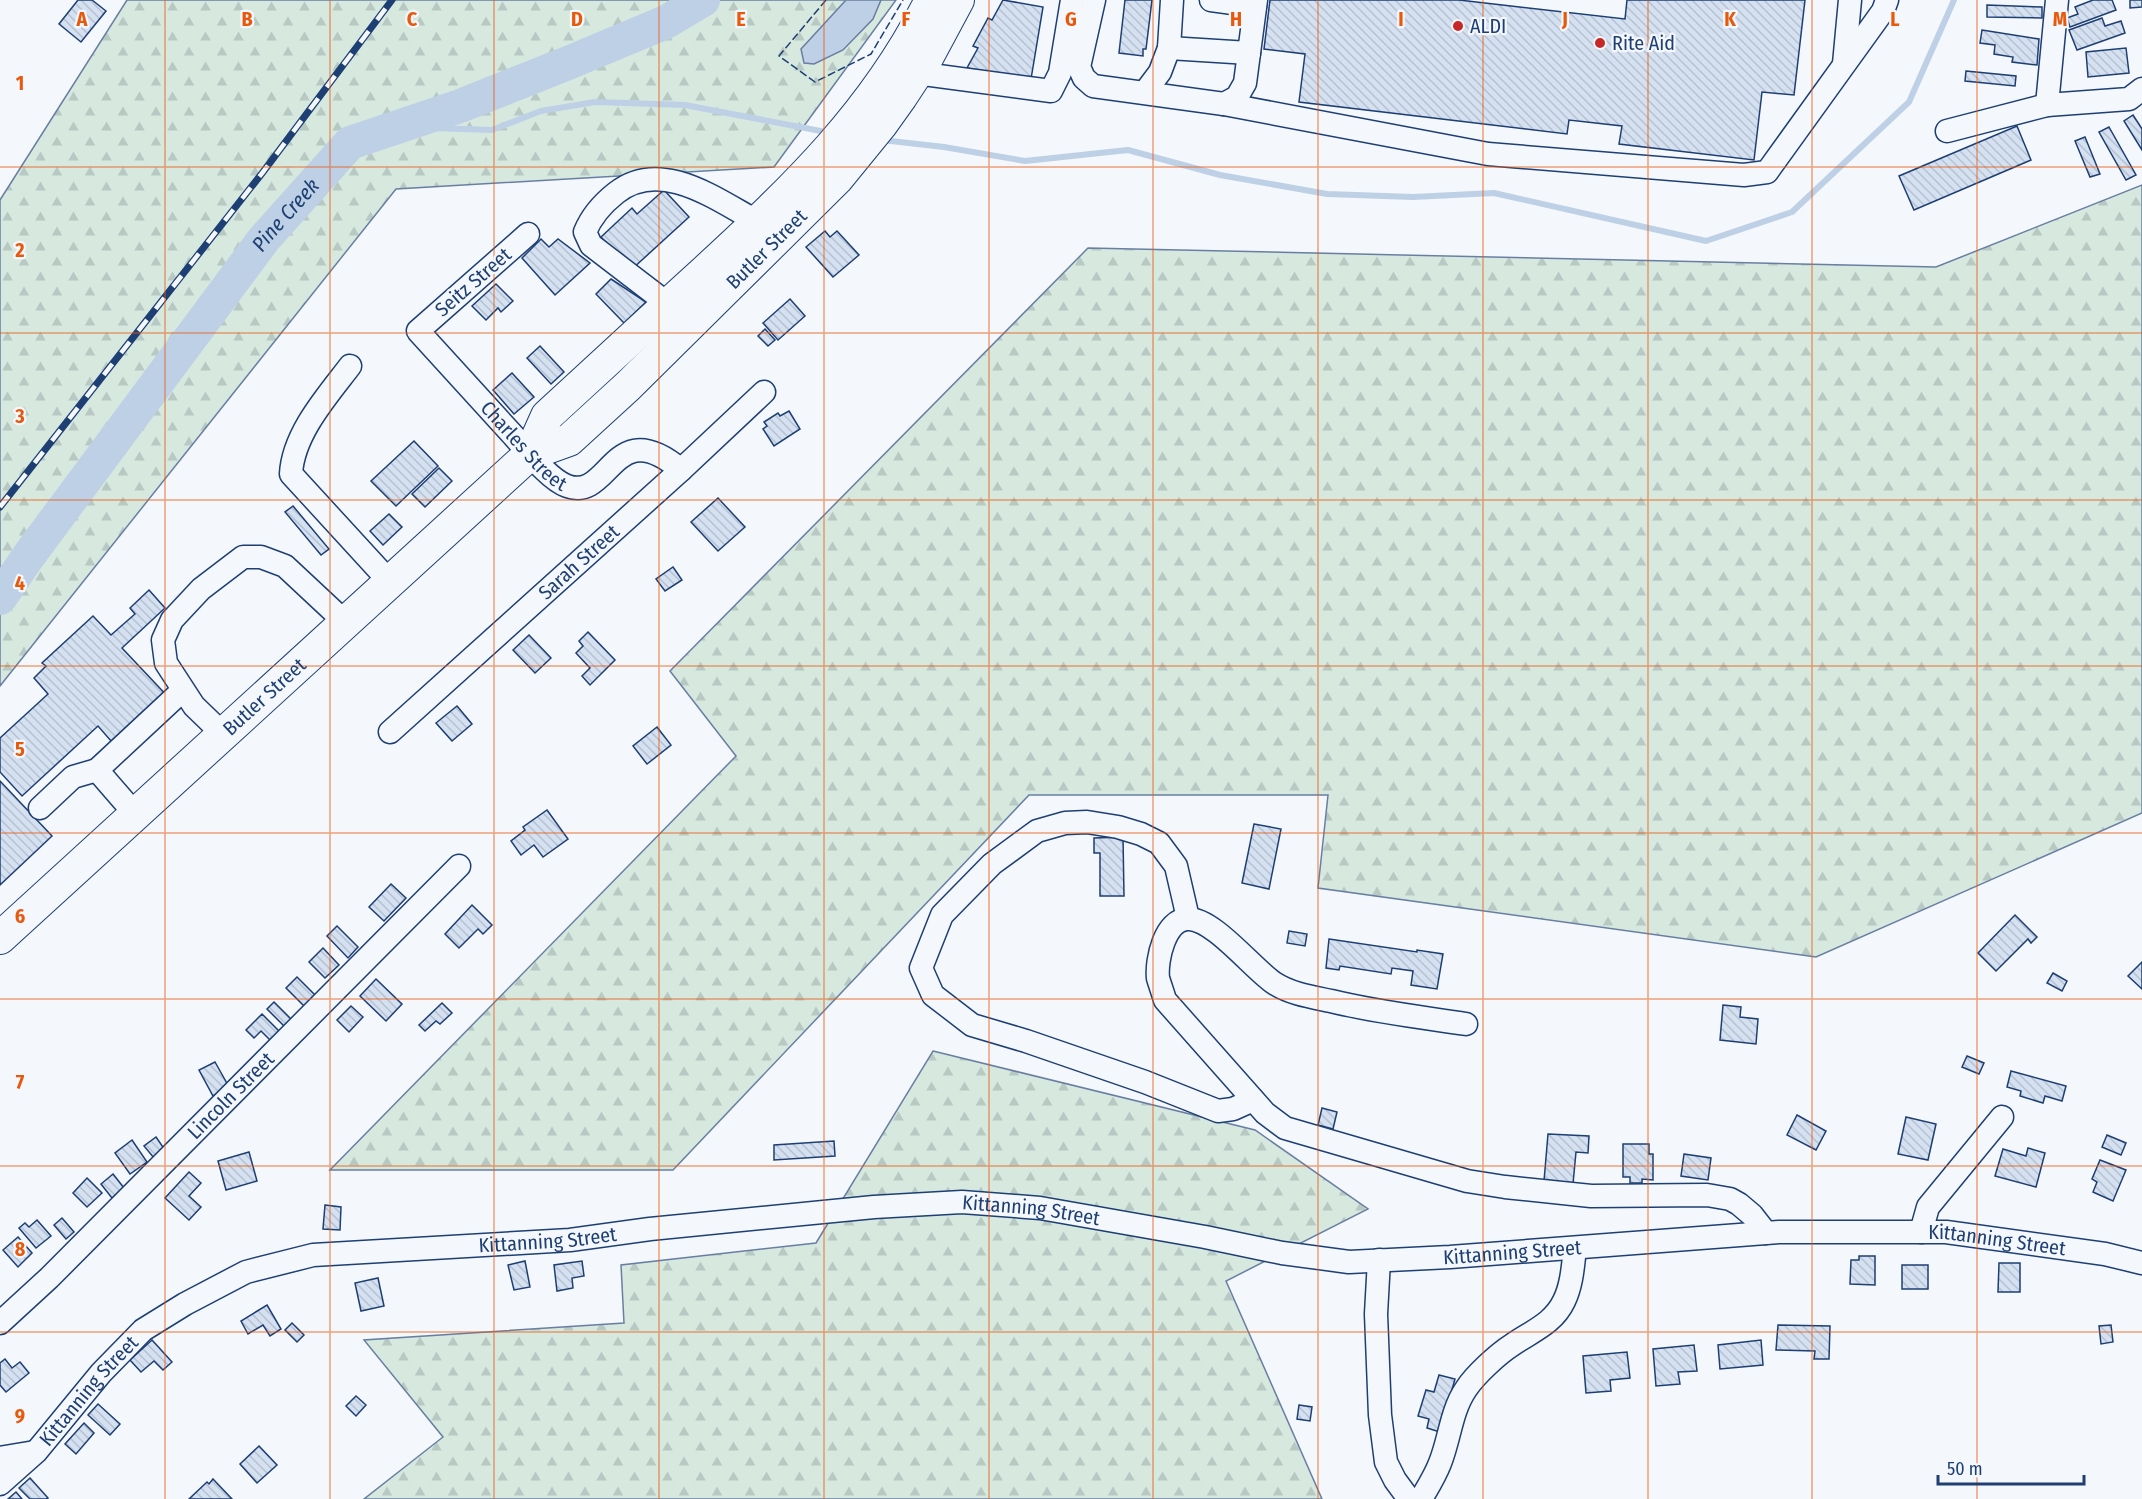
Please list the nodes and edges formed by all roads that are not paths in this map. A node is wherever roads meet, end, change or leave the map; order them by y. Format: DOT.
graph roads {
  1 [pos="931,0"];
  2 [pos="958,0"];
  3 [pos="1072,0"];
  4 [pos="1094,0"];
  5 [pos="1172,0"];
  6 [pos="1211,0"];
  7 [pos="1850,0"];
  8 [pos="1887,0"];
  9 [pos="2056,0"];
  10 [pos="1256,3"];
  11 [pos="1169,48"];
  12 [pos="1249,53"];
  13 [pos="1843,66"];
  14 [pos="1084,78"];
  15 [pos="897,88"];
  16 [pos="2142,89"];
  17 [pos="1051,91"];
  18 [pos="1145,92"];
  19 [pos="1224,104"];
  20 [pos="2047,105"];
  21 [pos="1947,131"];
  22 [pos="822,176"];
  23 [pos="758,222"];
  24 [pos="528,234"];
  25 [pos="668,304"];
  26 [pos="418,331"];
  27 [pos="350,366"];
  28 [pos="764,392"];
  29 [pos="530,454"];
  30 [pos="681,470"];
  31 [pos="390,582"];
  32 [pos="346,623"];
  33 [pos="183,690"];
  34 [pos="390,732"];
  35 [pos="224,735"];
  36 [pos="97,770"];
  37 [pos="40,808"];
  38 [pos="136,815"];
  39 [pos="459,866"];
  40 [pos="1188,918"];
  41 [pos="0,938"];
  42 [pos="1466,1024"];
  43 [pos="1253,1100"];
  44 [pos="2002,1117"];
  45 [pos="1920,1232"];
  46 [pos="1766,1233"];
  47 [pos="1575,1248"];
  48 [pos="1379,1260"];
  49 [pos="2142,1263"];
  50 [pos="0,1323"];
  51 [pos="36,1452"];
  52 [pos="0,1458"];
  53 [pos="0,1484"];
  54 [pos="1408,1499"];
  55 [pos="1421,1499"];
  1 -- 15 [label="highway, Butler Street"];
  2 -- 15 [label="highway, Butler Street"];
  3 -- 17 [label="street"];
  4 -- 14 [label="street"];
  5 -- 11 [label="street"];
  6 -- 10 [label="street"];
  7 -- 13 [label="street"];
  8 -- 13 [label="street"];
  9 -- 20 [label="street"];
  10 -- 12 [label="street"];
  11 -- 12 [label="street"];
  11 -- 18 [label="street"];
  12 -- 19 [label="street"];
  13 -- 19 [label="street"];
  14 -- 17 [label="street"];
  14 -- 18 [label="street"];
  15 -- 17 [label="street"];
  15 -- 22 [label="highway, Butler Street"];
  16 -- 20 [label="street"];
  18 -- 19 [label="street"];
  20 -- 21 [label="street"];
  22 -- 23 [label="highway, Butler Street"];
  22 -- 29 [label="highway, Butler Street"];
  23 -- 25 [label="highway, Butler Street"];
  23 -- 25 [label="street"];
  24 -- 26 [label="street, Seitz Street"];
  25 -- 29 [label="highway, Butler Street"];
  26 -- 29 [label="street, Charles Street"];
  27 -- 31 [label="street"];
  28 -- 30 [label="street, Sarah Street"];
  29 -- 30 [label="street, Charles Street"];
  29 -- 31 [label="highway, Butler Street"];
  30 -- 34 [label="street, Sarah Street"];
  31 -- 32 [label="highway, Butler Street"];
  32 -- 33 [label="street"];
  32 -- 35 [label="highway, Butler Street"];
  33 -- 35 [label="street"];
  33 -- 36 [label="street"];
  35 -- 38 [label="highway, Butler Street"];
  36 -- 37 [label="street"];
  36 -- 38 [label="street"];
  38 -- 41 [label="highway, Butler Street"];
  39 -- 50 [label="street, Lincoln Street"];
  40 -- 42 [label="street"];
  40 -- 43 [label="street"];
  40 -- 43 [label="street"];
  43 -- 46 [label="street"];
  44 -- 45 [label="street"];
  45 -- 46 [label="street, Kittanning Street"];
  45 -- 49 [label="street, Kittanning Street"];
  46 -- 47 [label="street, Kittanning Street"];
  47 -- 48 [label="street, Kittanning Street"];
  47 -- 55 [label="street"];
  48 -- 51 [label="street, Kittanning Street"];
  48 -- 54 [label="street"];
  51 -- 52 [label="street"];
  51 -- 53 [label="street, Kittanning Street"];
}
